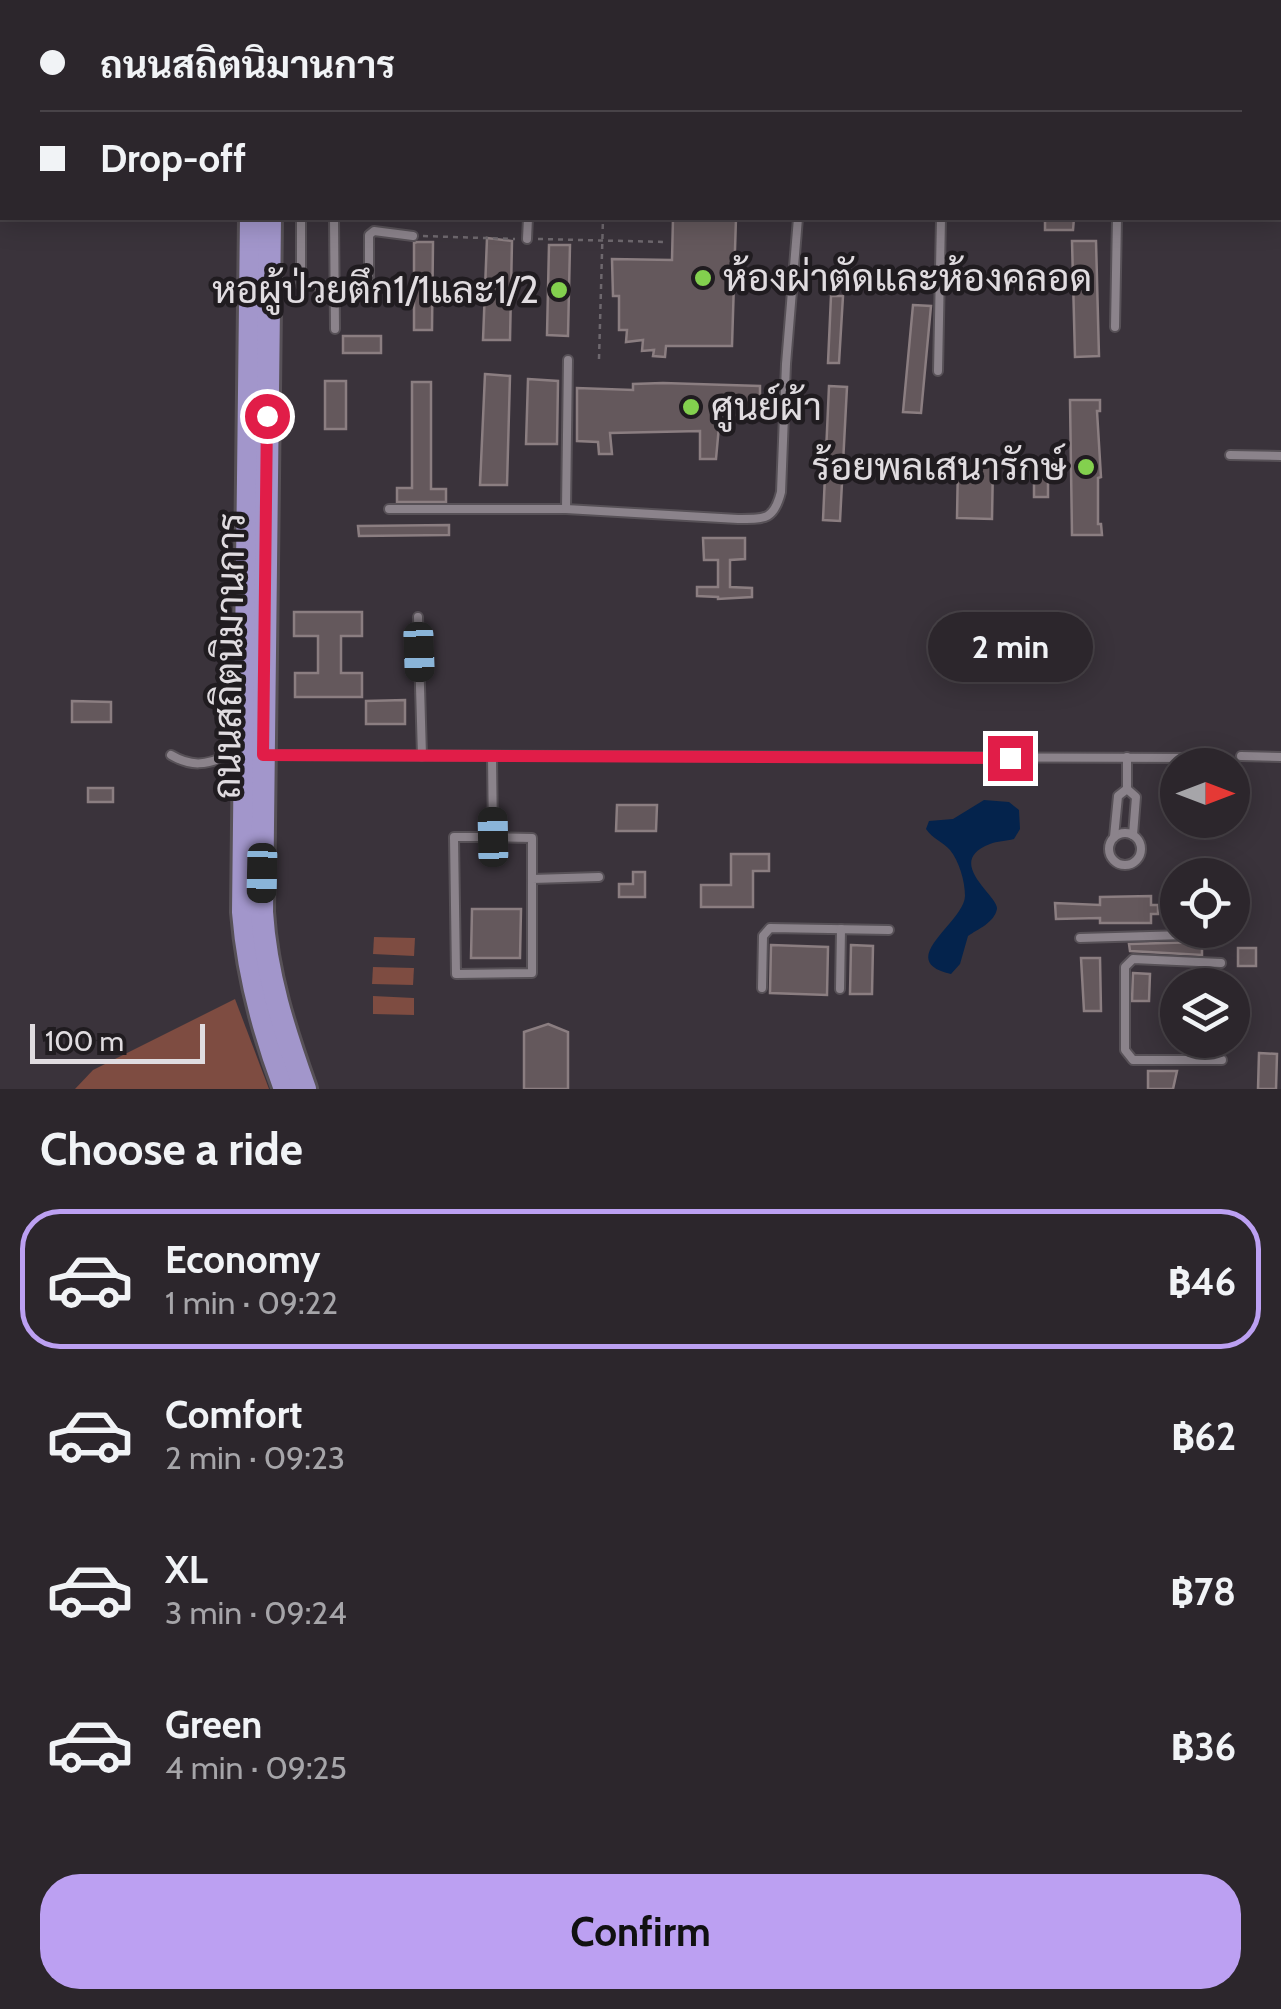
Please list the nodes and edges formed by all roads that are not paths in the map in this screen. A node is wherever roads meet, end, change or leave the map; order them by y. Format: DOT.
graph roads {
  1 [pos="251,220"];
  2 [pos="270,220"];
  3 [pos="301,220"];
  4 [pos="334,220"];
  5 [pos="528,220"];
  6 [pos="798,220"];
  7 [pos="941,220"];
  8 [pos="1117,220"];
  9 [pos="413,236"];
  10 [pos="527,239"];
  11 [pos="334,286"];
  12 [pos="1115,327"];
  13 [pos="334,329"];
  14 [pos="568,360"];
  15 [pos="938,372"];
  16 [pos="1230,454"];
  17 [pos="1281,456"];
  18 [pos="388,508"];
  19 [pos="566,508"];
  20 [pos="418,617"];
  21 [pos="171,754"];
  22 [pos="244,755"];
  23 [pos="422,756"];
  24 [pos="1250,756"];
  25 [pos="492,757"];
  26 [pos="1127,757"];
  27 [pos="1160,757"];
  28 [pos="1281,757"];
  29 [pos="1127,788"];
  30 [pos="1133,835"];
  31 [pos="1114,836"];
  32 [pos="493,837"];
  33 [pos="1126,865"];
  34 [pos="599,878"];
  35 [pos="1126,878"];
  36 [pos="532,879"];
  37 [pos="841,929"];
  38 [pos="889,930"];
  39 [pos="1160,936"];
  40 [pos="1080,938"];
  41 [pos="1221,963"];
  42 [pos="762,988"];
  43 [pos="840,989"];
  44 [pos="1222,1060"];
  45 [pos="285,1089"];
  46 [pos="306,1089"];
  1 -- 22 [label="main road, ถนนสถิตนิมานการ"];
  2 -- 22 [label="main road, ถนนสถิตนิมานการ"];
  3 -- 11 [label="lane"];
  4 -- 11 [label="lane"];
  5 -- 10 [label="lane"];
  6 -- 19 [label="lane"];
  7 -- 15 [label="lane"];
  8 -- 12 [label="lane"];
  9 -- 11 [label="lane"];
  11 -- 13 [label="lane"];
  14 -- 19 [label="lane"];
  16 -- 17 [label="lane"];
  18 -- 19 [label="lane"];
  20 -- 23 [label="lane"];
  21 -- 22 [label="lane"];
  22 -- 23 [label="lane"];
  22 -- 45 [label="main road, ถนนสถิตนิมานการ"];
  22 -- 46 [label="main road, ถนนสถิตนิมานการ"];
  23 -- 25 [label="lane"];
  24 -- 28 [label="lane"];
  25 -- 26 [label="lane"];
  25 -- 32 [label="lane"];
  26 -- 27 [label="lane"];
  26 -- 29 [label="lane"];
  29 -- 30 [label="lane"];
  29 -- 31 [label="lane"];
  30 -- 31 [label="lane"];
  30 -- 33 [label="lane"];
  31 -- 33 [label="lane"];
  32 -- 36 [label="lane"];
  32 -- 36 [label="lane"];
  33 -- 35 [label="lane"];
  34 -- 36 [label="lane"];
  37 -- 38 [label="lane"];
  37 -- 42 [label="lane"];
  37 -- 43 [label="lane"];
  39 -- 40 [label="lane"];
  41 -- 44 [label="lane"];
}
